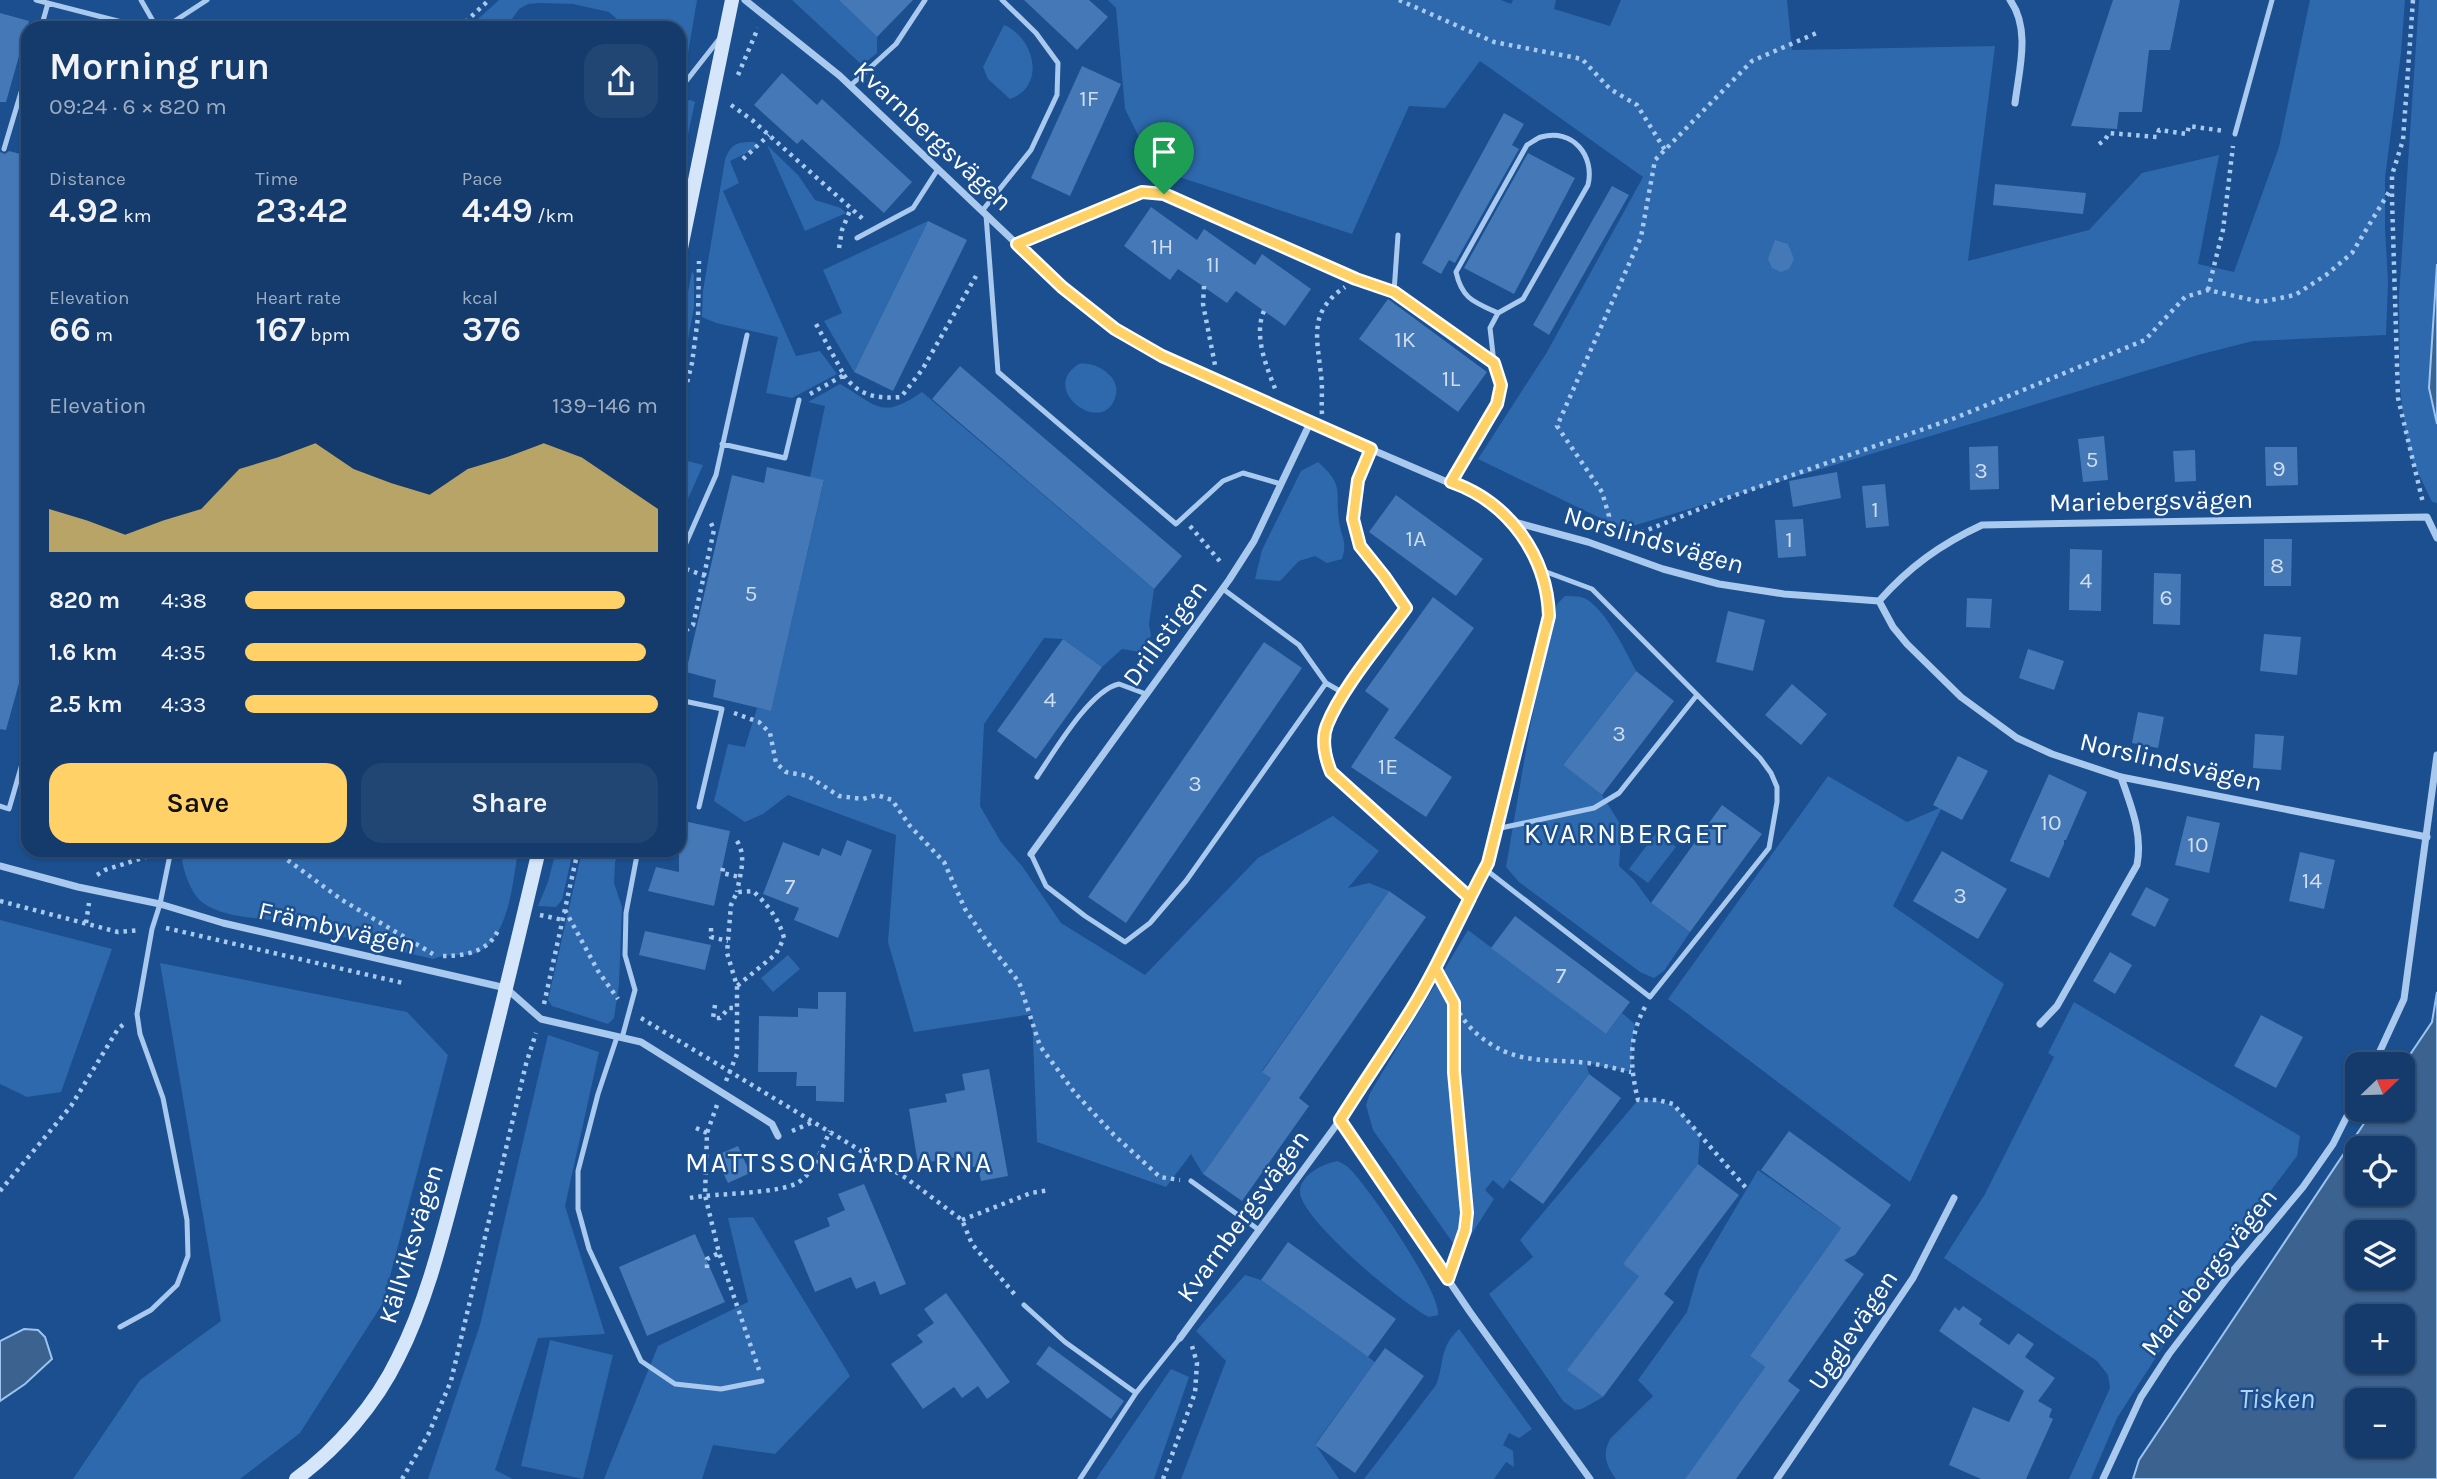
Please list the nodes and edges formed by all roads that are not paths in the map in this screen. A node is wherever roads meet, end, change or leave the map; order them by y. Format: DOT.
graph roads {
  1 [pos="36,0"];
  2 [pos="141,0"];
  3 [pos="207,0"];
  4 [pos="732,0"];
  5 [pos="745,0"];
  6 [pos="925,0"];
  7 [pos="1002,0"];
  8 [pos="2010,0"];
  9 [pos="2272,0"];
  10 [pos="48,2"];
  11 [pos="43,21"];
  12 [pos="119,21"];
  13 [pos="153,21"];
  14 [pos="175,21"];
  15 [pos="726,30"];
  16 [pos="686,81"];
  17 [pos="850,86"];
  18 [pos="21,92"];
  19 [pos="2015,103"];
  20 [pos="2235,134"];
  21 [pos="4,149"];
  22 [pos="938,169"];
  23 [pos="984,213"];
  24 [pos="686,224"];
  25 [pos="1398,235"];
  26 [pos="857,238"];
  27 [pos="1017,244"];
  28 [pos="1394,292"];
  29 [pos="1498,313"];
  30 [pos="747,335"];
  31 [pos="1494,363"];
  32 [pos="799,400"];
  33 [pos="1310,423"];
  34 [pos="722,444"];
  35 [pos="1371,449"];
  36 [pos="1451,482"];
  37 [pos="1281,484"];
  38 [pos="1513,522"];
  39 [pos="2437,538"];
  40 [pos="686,544"];
  41 [pos="1541,570"];
  42 [pos="1223,589"];
  43 [pos="1879,601"];
  44 [pos="1326,683"];
  45 [pos="1146,694"];
  46 [pos="1697,695"];
  47 [pos="686,701"];
  48 [pos="2437,755"];
  49 [pos="21,767"];
  50 [pos="1037,777"];
  51 [pos="2121,777"];
  52 [pos="0,806"];
  53 [pos="698,807"];
  54 [pos="1496,829"];
  55 [pos="2427,838"];
  56 [pos="1031,853"];
  57 [pos="169,857"];
  58 [pos="537,857"];
  59 [pos="637,857"];
  60 [pos="0,866"];
  61 [pos="1485,869"];
  62 [pos="160,904"];
  63 [pos="506,988"];
  64 [pos="2040,1024"];
  65 [pos="620,1037"];
  66 [pos="2380,1052"];
  67 [pos="1340,1120"];
  68 [pos="2345,1120"];
  69 [pos="778,1136"];
  70 [pos="1191,1181"];
  71 [pos="1954,1198"];
  72 [pos="1259,1230"];
  73 [pos="1024,1305"];
  74 [pos="120,1327"];
  75 [pos="1180,1338"];
  76 [pos="762,1381"];
  77 [pos="1136,1393"];
  78 [pos="301,1477"];
  79 [pos="1080,1479"];
  80 [pos="1590,1479"];
  81 [pos="1777,1479"];
  82 [pos="2103,1479"];
  1 -- 10 [label="lane"];
  2 -- 13 [label="lane"];
  3 -- 14 [label="lane"];
  4 -- 15 [label="street"];
  5 -- 17 [label="street, Kvarnbergsvägen"];
  6 -- 17 [label="lane"];
  7 -- 23 [label="lane"];
  8 -- 19 [label="street"];
  9 -- 20 [label="lane"];
  10 -- 11 [label="lane"];
  10 -- 12 [label="lane"];
  15 -- 16 [label="lane"];
  15 -- 24 [label="street"];
  17 -- 22 [label="street, Kvarnbergsvägen"];
  18 -- 21 [label="lane"];
  22 -- 23 [label="street, Kvarnbergsvägen"];
  22 -- 26 [label="lane"];
  23 -- 27 [label="street, Kvarnbergsvägen"];
  23 -- 37 [label="lane"];
  25 -- 28 [label="lane"];
  27 -- 28 [label="lane"];
  27 -- 33 [label="street, Kvarnbergsvägen"];
  28 -- 31 [label="lane"];
  29 -- 29 [label="lane"];
  29 -- 31 [label="lane"];
  30 -- 34 [label="lane"];
  31 -- 36 [label="lane"];
  32 -- 34 [label="lane"];
  33 -- 35 [label="street, Kvarnbergsvägen"];
  33 -- 37 [label="street, Drillstigen"];
  34 -- 40 [label="lane"];
  35 -- 36 [label="street, Kvarnbergsvägen"];
  35 -- 44 [label="lane"];
  36 -- 38 [label="street, Kvarnbergsvägen"];
  37 -- 42 [label="street, Drillstigen"];
  38 -- 41 [label="street, Kvarnbergsvägen"];
  38 -- 43 [label="street, Norslindsvägen"];
  39 -- 43 [label="street, Mariebergsvägen"];
  41 -- 46 [label="lane"];
  41 -- 54 [label="street, Kvarnbergsvägen"];
  42 -- 44 [label="lane"];
  42 -- 45 [label="street, Drillstigen"];
  43 -- 51 [label="street, Norslindsvägen"];
  44 -- 56 [label="lane"];
  45 -- 50 [label="lane"];
  45 -- 56 [label="street, Drillstigen"];
  46 -- 54 [label="lane"];
  46 -- 61 [label="lane"];
  47 -- 53 [label="lane"];
  48 -- 55 [label="street"];
  49 -- 52 [label="lane"];
  51 -- 55 [label="street, Norslindsvägen"];
  51 -- 64 [label="street"];
  54 -- 61 [label="street, Kvarnbergsvägen"];
  55 -- 66 [label="street"];
  57 -- 62 [label="lane"];
  58 -- 63 [label="street, Källviksvägen"];
  59 -- 65 [label="lane"];
  60 -- 62 [label="street, Främbyvägen"];
  61 -- 67 [label="street, Kvarnbergsvägen"];
  62 -- 63 [label="street, Främbyvägen"];
  62 -- 74 [label="lane"];
  63 -- 65 [label="street"];
  63 -- 78 [label="street, Källviksvägen"];
  65 -- 69 [label="street"];
  65 -- 76 [label="lane"];
  67 -- 72 [label="street, Kvarnbergsvägen"];
  67 -- 80 [label="street, Kvarnbergsvägen"];
  68 -- 82 [label="street, Mariebergsvägen"];
  70 -- 72 [label="lane"];
  71 -- 81 [label="street, Ugglevägen"];
  72 -- 75 [label="street, Kvarnbergsvägen"];
  73 -- 77 [label="lane"];
  75 -- 77 [label="lane"];
  77 -- 79 [label="lane"];
}
